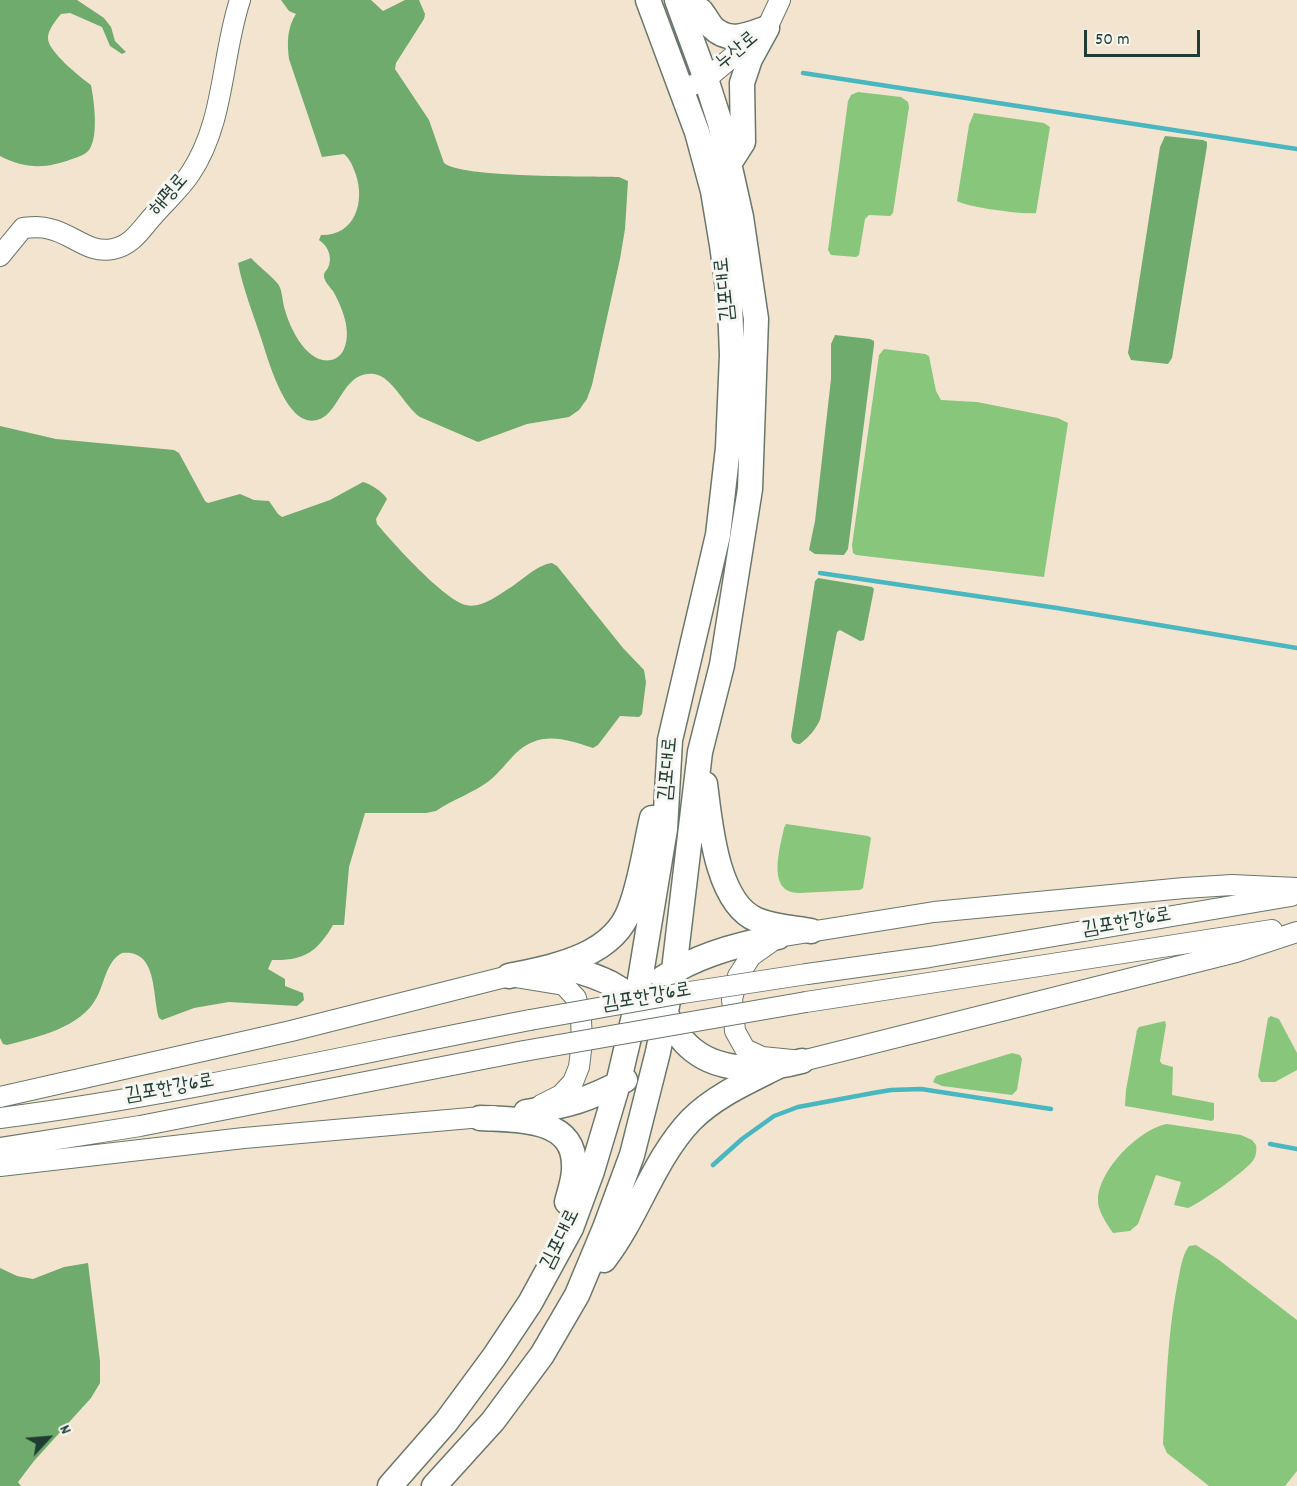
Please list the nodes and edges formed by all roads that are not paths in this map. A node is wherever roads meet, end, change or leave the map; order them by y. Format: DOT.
graph roads {
  1 [pos="240,0"];
  2 [pos="648,0"];
  3 [pos="678,0"];
  4 [pos="780,0"];
  5 [pos="767,28"];
  6 [pos="706,79"];
  7 [pos="682,90"];
  8 [pos="729,164"];
  9 [pos="0,256"];
  10 [pos="670,740"];
  11 [pos="700,752"];
  12 [pos="1297,888"];
  13 [pos="1297,895"];
  14 [pos="1297,926"];
  15 [pos="811,931"];
  16 [pos="1297,932"];
  17 [pos="778,937"];
  18 [pos="643,959"];
  19 [pos="559,965"];
  20 [pos="674,970"];
  21 [pos="509,976"];
  22 [pos="653,984"];
  23 [pos="636,1002"];
  24 [pos="666,1014"];
  25 [pos="658,1052"];
  26 [pos="802,1061"];
  27 [pos="777,1067"];
  28 [pos="618,1084"];
  29 [pos="0,1097"];
  30 [pos="526,1112"];
  31 [pos="0,1118"];
  32 [pos="480,1118"];
  33 [pos="0,1148"];
  34 [pos="0,1166"];
  35 [pos="548,1271"];
  36 [pos="577,1295"];
  37 [pos="390,1486"];
  38 [pos="434,1486"];
  1 -- 9 [label="street, 해평로"];
  2 -- 7 [label="main road, 김포대로"];
  3 -- 5 [label="main road"];
  3 -- 6 [label="main road, 김포대로"];
  4 -- 5 [label="street, 누산로"];
  5 -- 6 [label="street, 누산로"];
  5 -- 8 [label="main road"];
  6 -- 7 [label="street, 누산로"];
  6 -- 8 [label="main road, 김포대로"];
  7 -- 10 [label="main road, 김포대로"];
  8 -- 11 [label="main road, 김포대로"];
  10 -- 18 [label="main road, 김포대로"];
  10 -- 19 [label="main road"];
  11 -- 15 [label="main road"];
  11 -- 20 [label="main road, 김포대로"];
  12 -- 15 [label="street"];
  13 -- 31 [label="street, 김포한강6로, bridge"];
  14 -- 33 [label="street, 김포한강6로, bridge"];
  15 -- 17 [label="street"];
  16 -- 26 [label="street"];
  17 -- 20 [label="main road"];
  17 -- 26 [label="street"];
  18 -- 22 [label="main road"];
  18 -- 23 [label="main road, 김포대로"];
  19 -- 21 [label="main road"];
  19 -- 23 [label="main road"];
  20 -- 22 [label="main road"];
  20 -- 24 [label="main road, 김포대로"];
  21 -- 29 [label="street"];
  21 -- 30 [label="street"];
  22 -- 23 [label="main road"];
  22 -- 24 [label="main road"];
  23 -- 25 [label="main road"];
  23 -- 28 [label="main road, 김포대로"];
  24 -- 25 [label="main road, 김포대로"];
  24 -- 27 [label="main road"];
  25 -- 28 [label="main road"];
  25 -- 36 [label="main road, 김포대로"];
  26 -- 27 [label="main road"];
  27 -- 36 [label="main road"];
  28 -- 30 [label="main road"];
  28 -- 35 [label="main road, 김포대로"];
  30 -- 32 [label="street"];
  32 -- 34 [label="street"];
  32 -- 35 [label="main road"];
  35 -- 37 [label="main road, 김포대로"];
  36 -- 38 [label="main road, 김포대로"];
}
